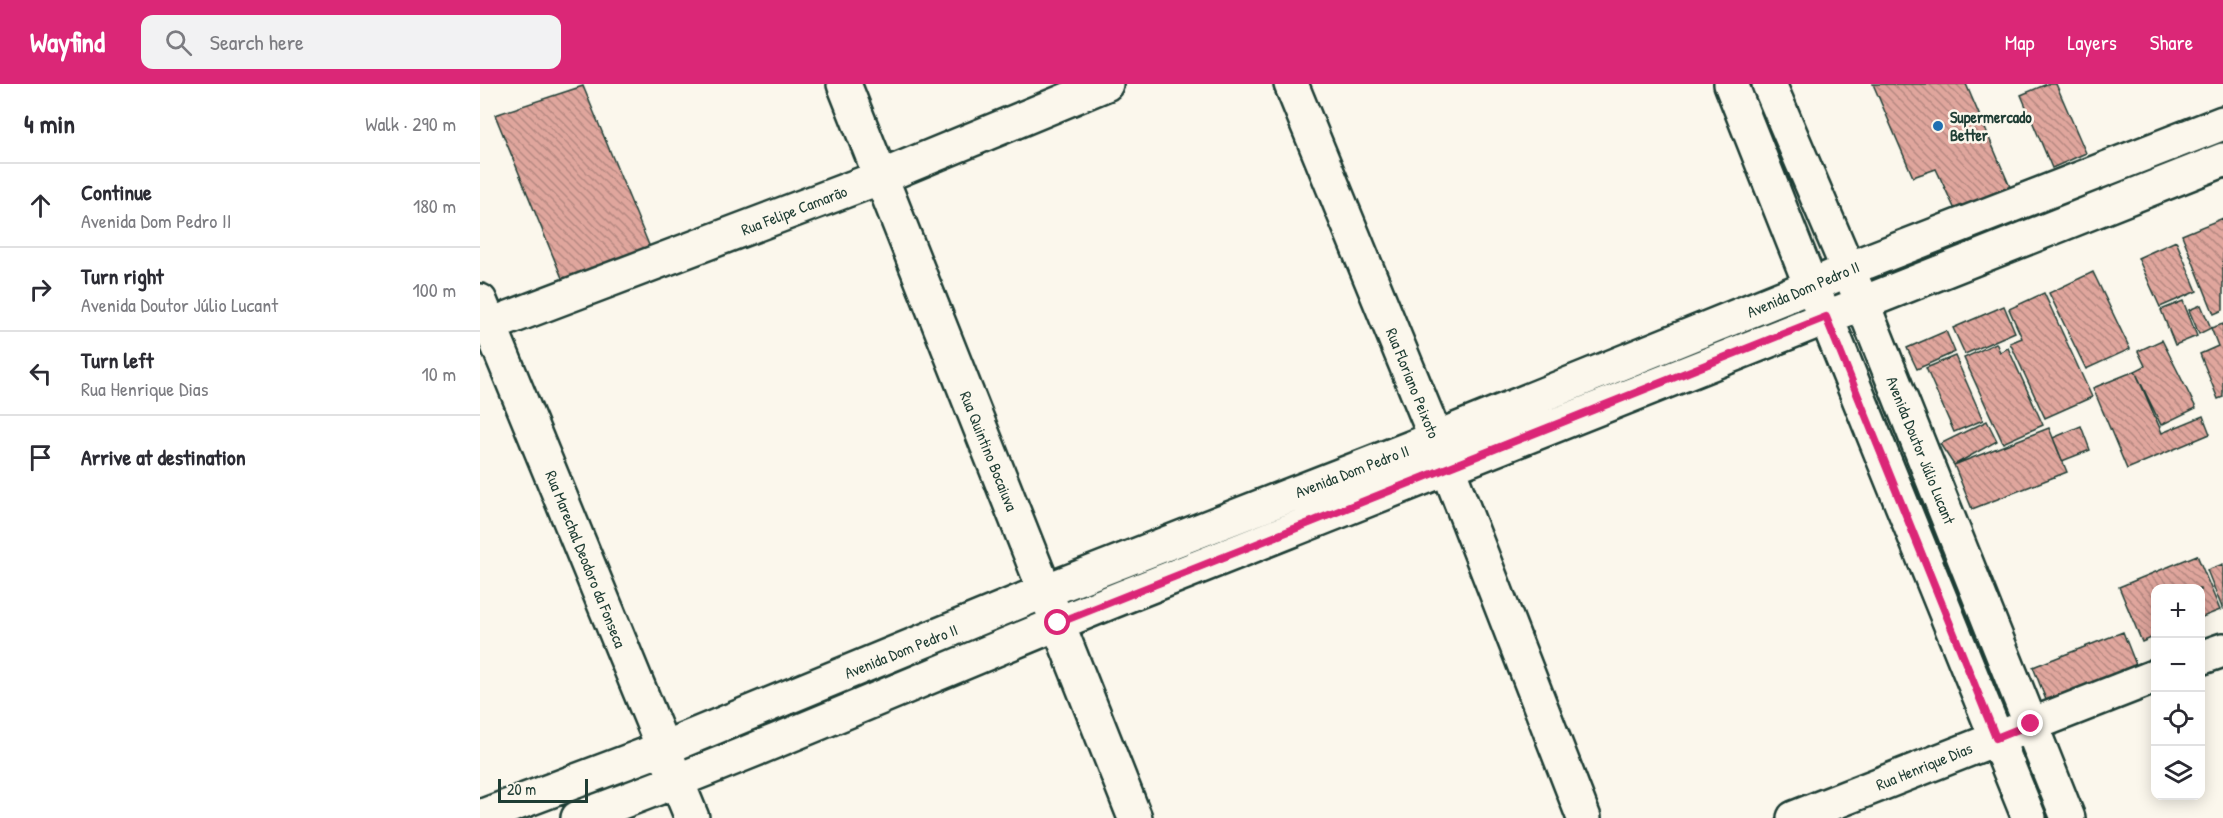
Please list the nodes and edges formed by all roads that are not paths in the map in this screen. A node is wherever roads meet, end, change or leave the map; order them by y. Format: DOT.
graph roads {
  1 [pos="844,84"];
  2 [pos="1106,84"];
  3 [pos="1291,84"];
  4 [pos="1731,84"];
  5 [pos="1769,84"];
  6 [pos="2223,123"];
  7 [pos="2223,160"];
  8 [pos="880,177"];
  9 [pos="1848,269"];
  10 [pos="1812,286"];
  11 [pos="1862,302"];
  12 [pos="1826,317"];
  13 [pos="483,319"];
  14 [pos="1441,453"];
  15 [pos="1935,486"];
  16 [pos="1901,502"];
  17 [pos="1045,591"];
  18 [pos="1058,623"];
  19 [pos="2223,650"];
  20 [pos="2205,656"];
  21 [pos="2151,678"];
  22 [pos="2031,724"];
  23 [pos="1996,738"];
  24 [pos="664,748"];
  25 [pos="678,782"];
  26 [pos="480,817"];
  27 [pos="578,818"];
  28 [pos="692,818"];
  29 [pos="1135,818"];
  30 [pos="1584,818"];
  31 [pos="1794,818"];
  32 [pos="2029,818"];
  33 [pos="2068,818"];
  1 -- 8 [label="street, Rua Quintino Bocaiuva"];
  2 -- 8 [label="street, Rua Felipe Camarão"];
  3 -- 14 [label="street, Rua Floriano Peixoto"];
  4 -- 10 [label="street"];
  5 -- 9 [label="street, Avenida Doutor Júlio Lucant"];
  6 -- 9 [label="street, Avenida Dom Pedro II"];
  7 -- 11 [label="street, Avenida Dom Pedro II"];
  8 -- 13 [label="street, Rua Felipe Camarão"];
  8 -- 17 [label="street, Rua Quintino Bocaiuva"];
  9 -- 10 [label="street, Avenida Dom Pedro II"];
  9 -- 11 [label="street, Avenida Doutor Júlio Lucant"];
  10 -- 12 [label="street"];
  10 -- 14 [label="street, Avenida Dom Pedro II"];
  11 -- 12 [label="street, Avenida Dom Pedro II"];
  11 -- 15 [label="street, Avenida Doutor Júlio Lucant"];
  12 -- 14 [label="street, Avenida Dom Pedro II"];
  12 -- 16 [label="street"];
  13 -- 24 [label="street, Rua Marechal Deodoro da Fonseca"];
  14 -- 17 [label="street, Avenida Dom Pedro II"];
  14 -- 18 [label="street, Avenida Dom Pedro II"];
  14 -- 30 [label="street, Rua Floriano Peixoto"];
  15 -- 16 [label="street"];
  15 -- 22 [label="street, Avenida Doutor Júlio Lucant"];
  16 -- 23 [label="street"];
  17 -- 18 [label="street, Rua Quintino Bocaiuva"];
  17 -- 24 [label="street, Avenida Dom Pedro II"];
  18 -- 25 [label="street, Avenida Dom Pedro II"];
  18 -- 29 [label="street, Rua Quintino Bocaiuva"];
  19 -- 20 [label="street"];
  21 -- 22 [label="street, Rua Henrique Dias"];
  22 -- 23 [label="street, Rua Henrique Dias"];
  22 -- 33 [label="street, Avenida Doutor Júlio Lucant"];
  23 -- 31 [label="street, Rua Henrique Dias"];
  23 -- 32 [label="street"];
  24 -- 25 [label="street, Rua Marechal Deodoro da Fonseca"];
  24 -- 26 [label="street, Avenida Dom Pedro II"];
  25 -- 27 [label="street, Avenida Dom Pedro II"];
  25 -- 28 [label="street, Rua Marechal Deodoro da Fonseca"];
}
